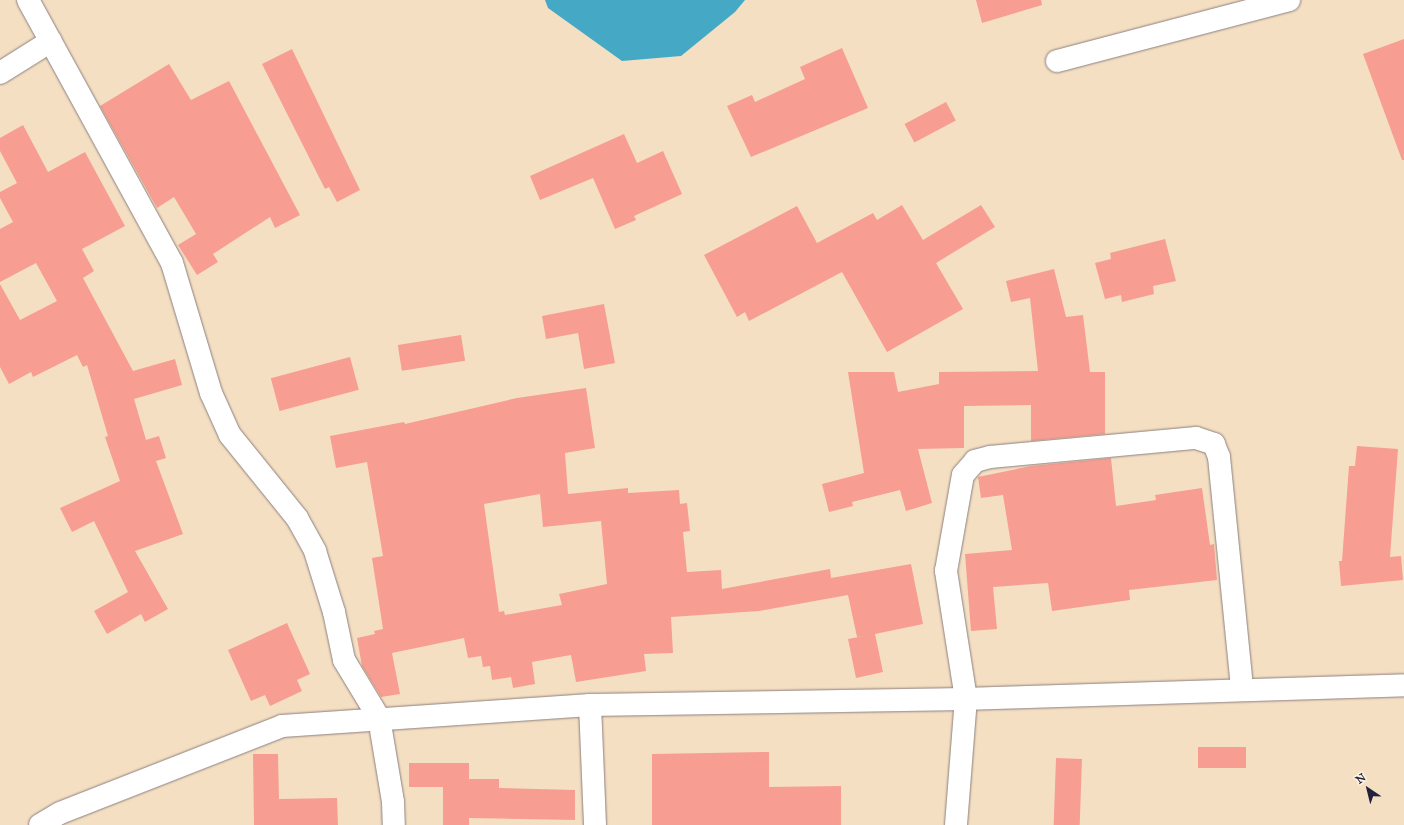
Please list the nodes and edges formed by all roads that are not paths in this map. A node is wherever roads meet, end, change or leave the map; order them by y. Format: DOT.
graph roads {
  1 [pos="28,0"];
  2 [pos="1289,0"];
  3 [pos="51,41"];
  4 [pos="1057,61"];
  5 [pos="0,73"];
  6 [pos="1404,685"];
  7 [pos="1242,689"];
  8 [pos="966,699"];
  9 [pos="590,705"];
  10 [pos="379,718"];
  11 [pos="40,825"];
  12 [pos="394,825"];
  13 [pos="595,825"];
  14 [pos="956,825"];
  1 -- 3 [label="street"];
  2 -- 4 [label="street"];
  3 -- 5 [label="street"];
  3 -- 10 [label="street"];
  6 -- 7 [label="street"];
  7 -- 8 [label="street"];
  7 -- 8 [label="street"];
  8 -- 9 [label="street"];
  8 -- 14 [label="street"];
  9 -- 10 [label="street"];
  9 -- 13 [label="street"];
  10 -- 11 [label="street"];
  10 -- 12 [label="street"];
}
